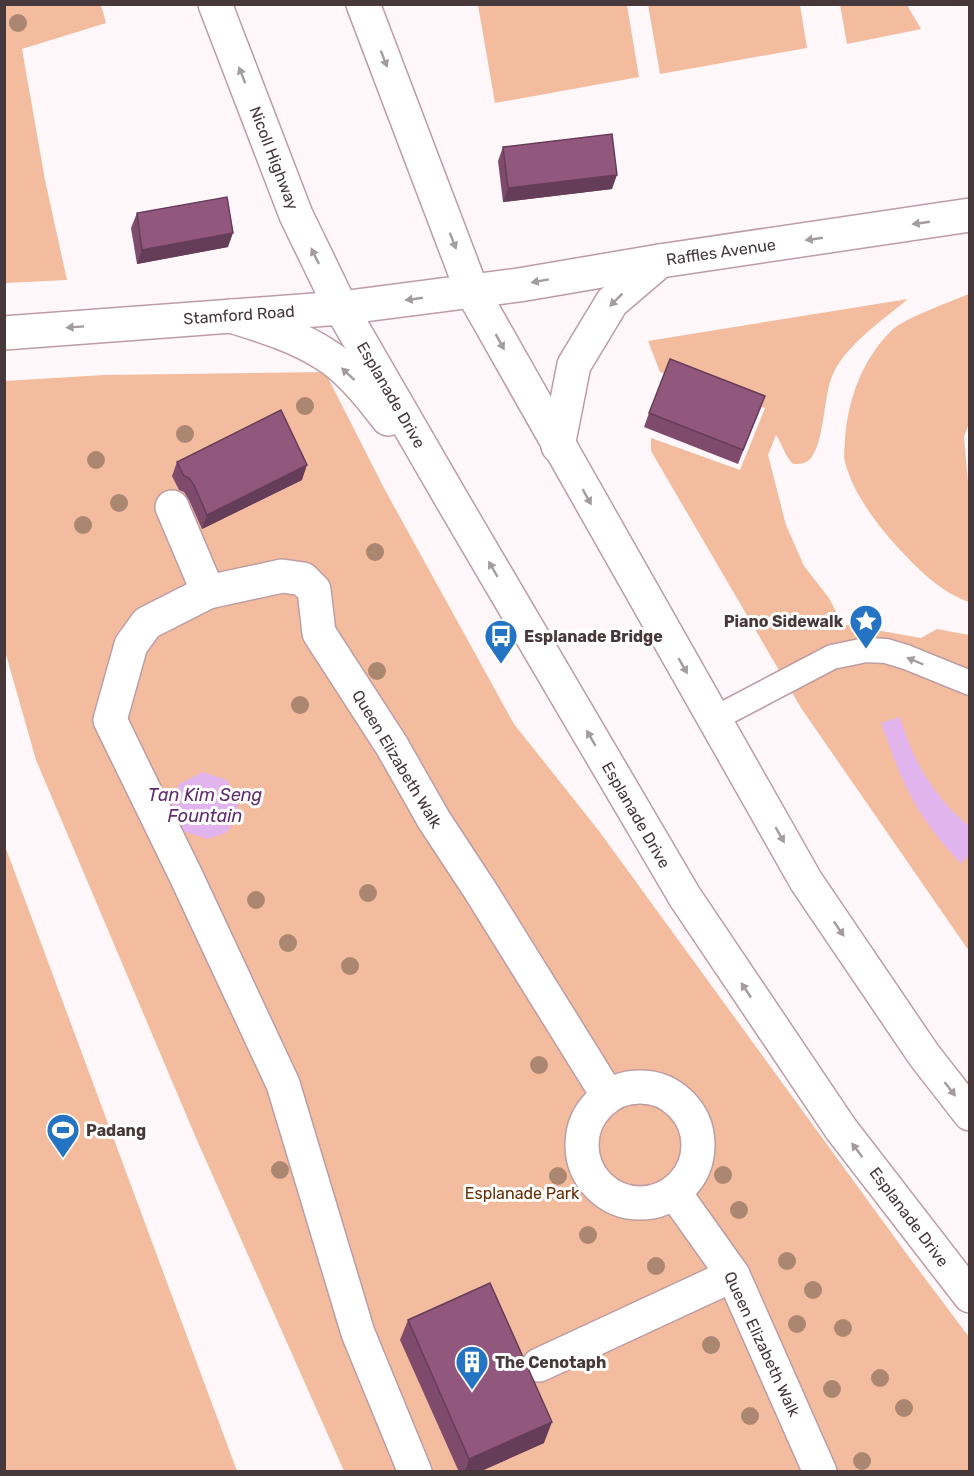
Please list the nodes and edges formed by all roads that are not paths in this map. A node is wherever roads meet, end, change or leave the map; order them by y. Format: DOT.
graph roads {
  1 [pos="215,4"];
  2 [pos="363,4"];
  3 [pos="969,215"];
  4 [pos="660,261"];
  5 [pos="472,291"];
  6 [pos="341,308"];
  7 [pos="231,316"];
  8 [pos="4,333"];
  9 [pos="558,446"];
  10 [pos="452,500"];
  11 [pos="172,507"];
  12 [pos="208,592"];
  13 [pos="969,683"];
  14 [pos="714,719"];
  15 [pos="608,1096"];
  16 [pos="969,1114"];
  17 [pos="674,1192"];
  18 [pos="733,1275"];
  19 [pos="969,1296"];
  20 [pos="538,1365"];
  21 [pos="415,1472"];
  22 [pos="820,1472"];
  6 -- 1 [label="main road, Nicoll Highway, one-way"];
  2 -- 5 [label="main road, one-way"];
  3 -- 4 [label="main road, Raffles Avenue, one-way"];
  4 -- 5 [label="main road, Raffles Avenue, one-way"];
  4 -- 9 [label="main road, one-way"];
  5 -- 6 [label="main road, Stamford Road, one-way"];
  5 -- 9 [label="main road, one-way"];
  6 -- 7 [label="main road, Stamford Road"];
  6 -- 10 [label="main road, Esplanade Drive"];
  7 -- 8 [label="main road, Stamford Road, one-way"];
  10 -- 7 [label="main road, one-way"];
  9 -- 14 [label="main road, one-way"];
  19 -- 10 [label="main road, Esplanade Drive, one-way"];
  11 -- 12 [label="main road"];
  12 -- 15 [label="main road, Queen Elizabeth Walk"];
  12 -- 21 [label="main road, Queen Elizabeth Walk"];
  13 -- 14 [label="lane, one-way"];
  14 -- 16 [label="main road, one-way"];
  15 -- 17 [label="main road"];
  15 -- 17 [label="main road"];
  17 -- 18 [label="main road, Queen Elizabeth Walk"];
  18 -- 20 [label="main road"];
  18 -- 22 [label="main road, Queen Elizabeth Walk"];
}
